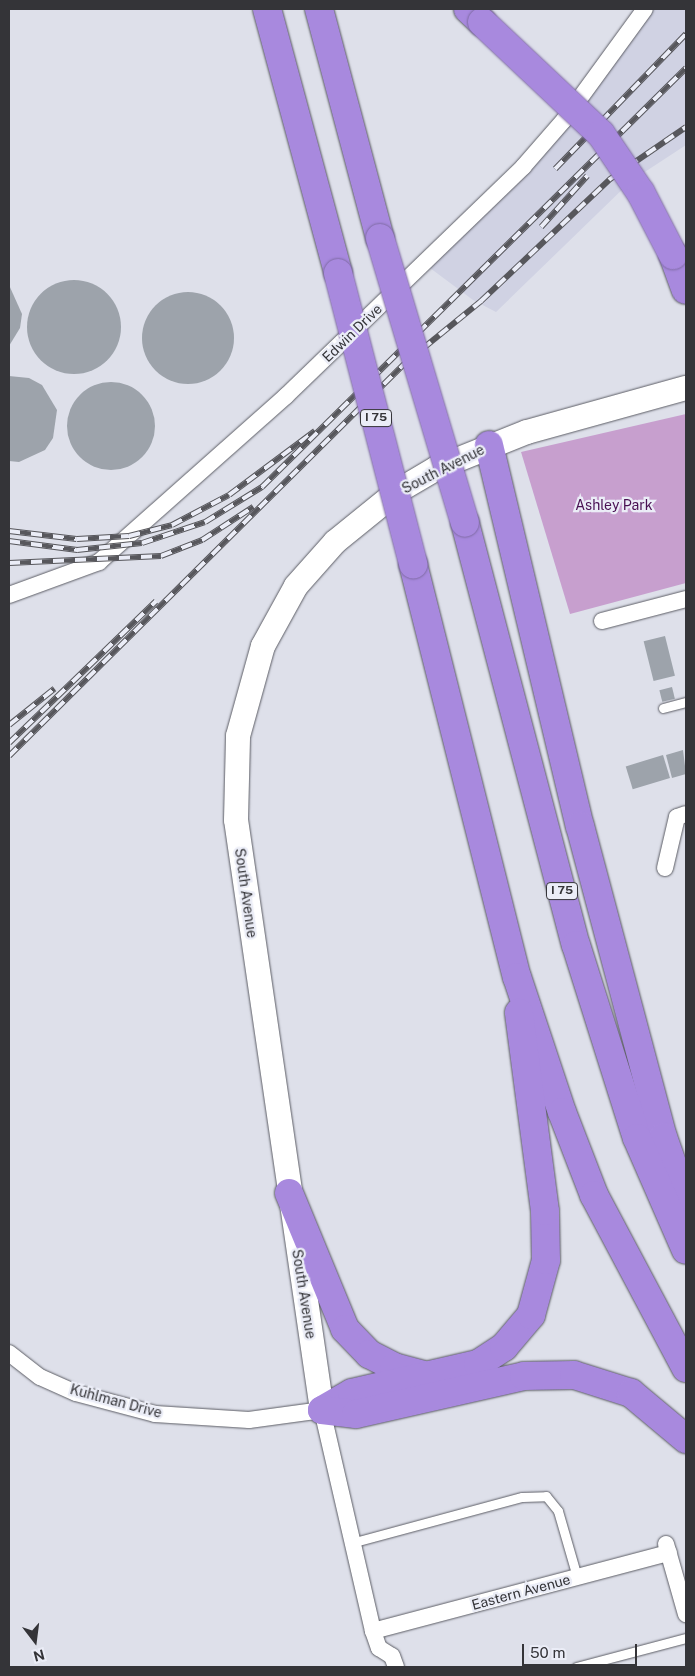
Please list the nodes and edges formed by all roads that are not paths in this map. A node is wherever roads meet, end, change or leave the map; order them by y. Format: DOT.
graph roads {
  1 [pos="267,9"];
  2 [pos="319,9"];
  3 [pos="645,9"];
  4 [pos="475,15"];
  5 [pos="686,290"];
  6 [pos="686,388"];
  7 [pos="489,445"];
  8 [pos="9,595"];
  9 [pos="686,599"];
  10 [pos="602,621"];
  11 [pos="686,702"];
  12 [pos="663,708"];
  13 [pos="682,816"];
  14 [pos="664,868"];
  15 [pos="517,976"];
  16 [pos="289,1193"];
  17 [pos="686,1203"];
  18 [pos="686,1250"];
  19 [pos="9,1353"];
  20 [pos="686,1368"];
  21 [pos="428,1376"];
  22 [pos="322,1410"];
  23 [pos="686,1439"];
  24 [pos="351,1543"];
  25 [pos="577,1577"];
  26 [pos="686,1614"];
  27 [pos="373,1631"];
  28 [pos="686,1638"];
  29 [pos="396,1667"];
  30 [pos="576,1667"];
  1 -- 15 [label="highway, I 75, bridge"];
  2 -- 18 [label="highway, I 75 / I 75, bridge"];
  3 -- 8 [label="street, Edwin Drive"];
  4 -- 5 [label="highway, bridge"];
  6 -- 7 [label="street, South Avenue"];
  7 -- 16 [label="street, South Avenue"];
  7 -- 17 [label="highway"];
  9 -- 10 [label="street"];
  11 -- 12 [label="lane"];
  13 -- 14 [label="street"];
  15 -- 20 [label="highway, I 75"];
  15 -- 21 [label="highway"];
  16 -- 21 [label="highway"];
  16 -- 22 [label="street, South Avenue"];
  19 -- 22 [label="street, Kuhlman Drive"];
  21 -- 22 [label="highway"];
  22 -- 23 [label="highway"];
  22 -- 24 [label="street, South Avenue"];
  24 -- 25 [label="lane"];
  24 -- 27 [label="street, South Avenue"];
  25 -- 26 [label="street, Eastern Avenue"];
  25 -- 27 [label="street, Eastern Avenue"];
  27 -- 29 [label="street, South Avenue"];
  28 -- 30 [label="lane"];
}
